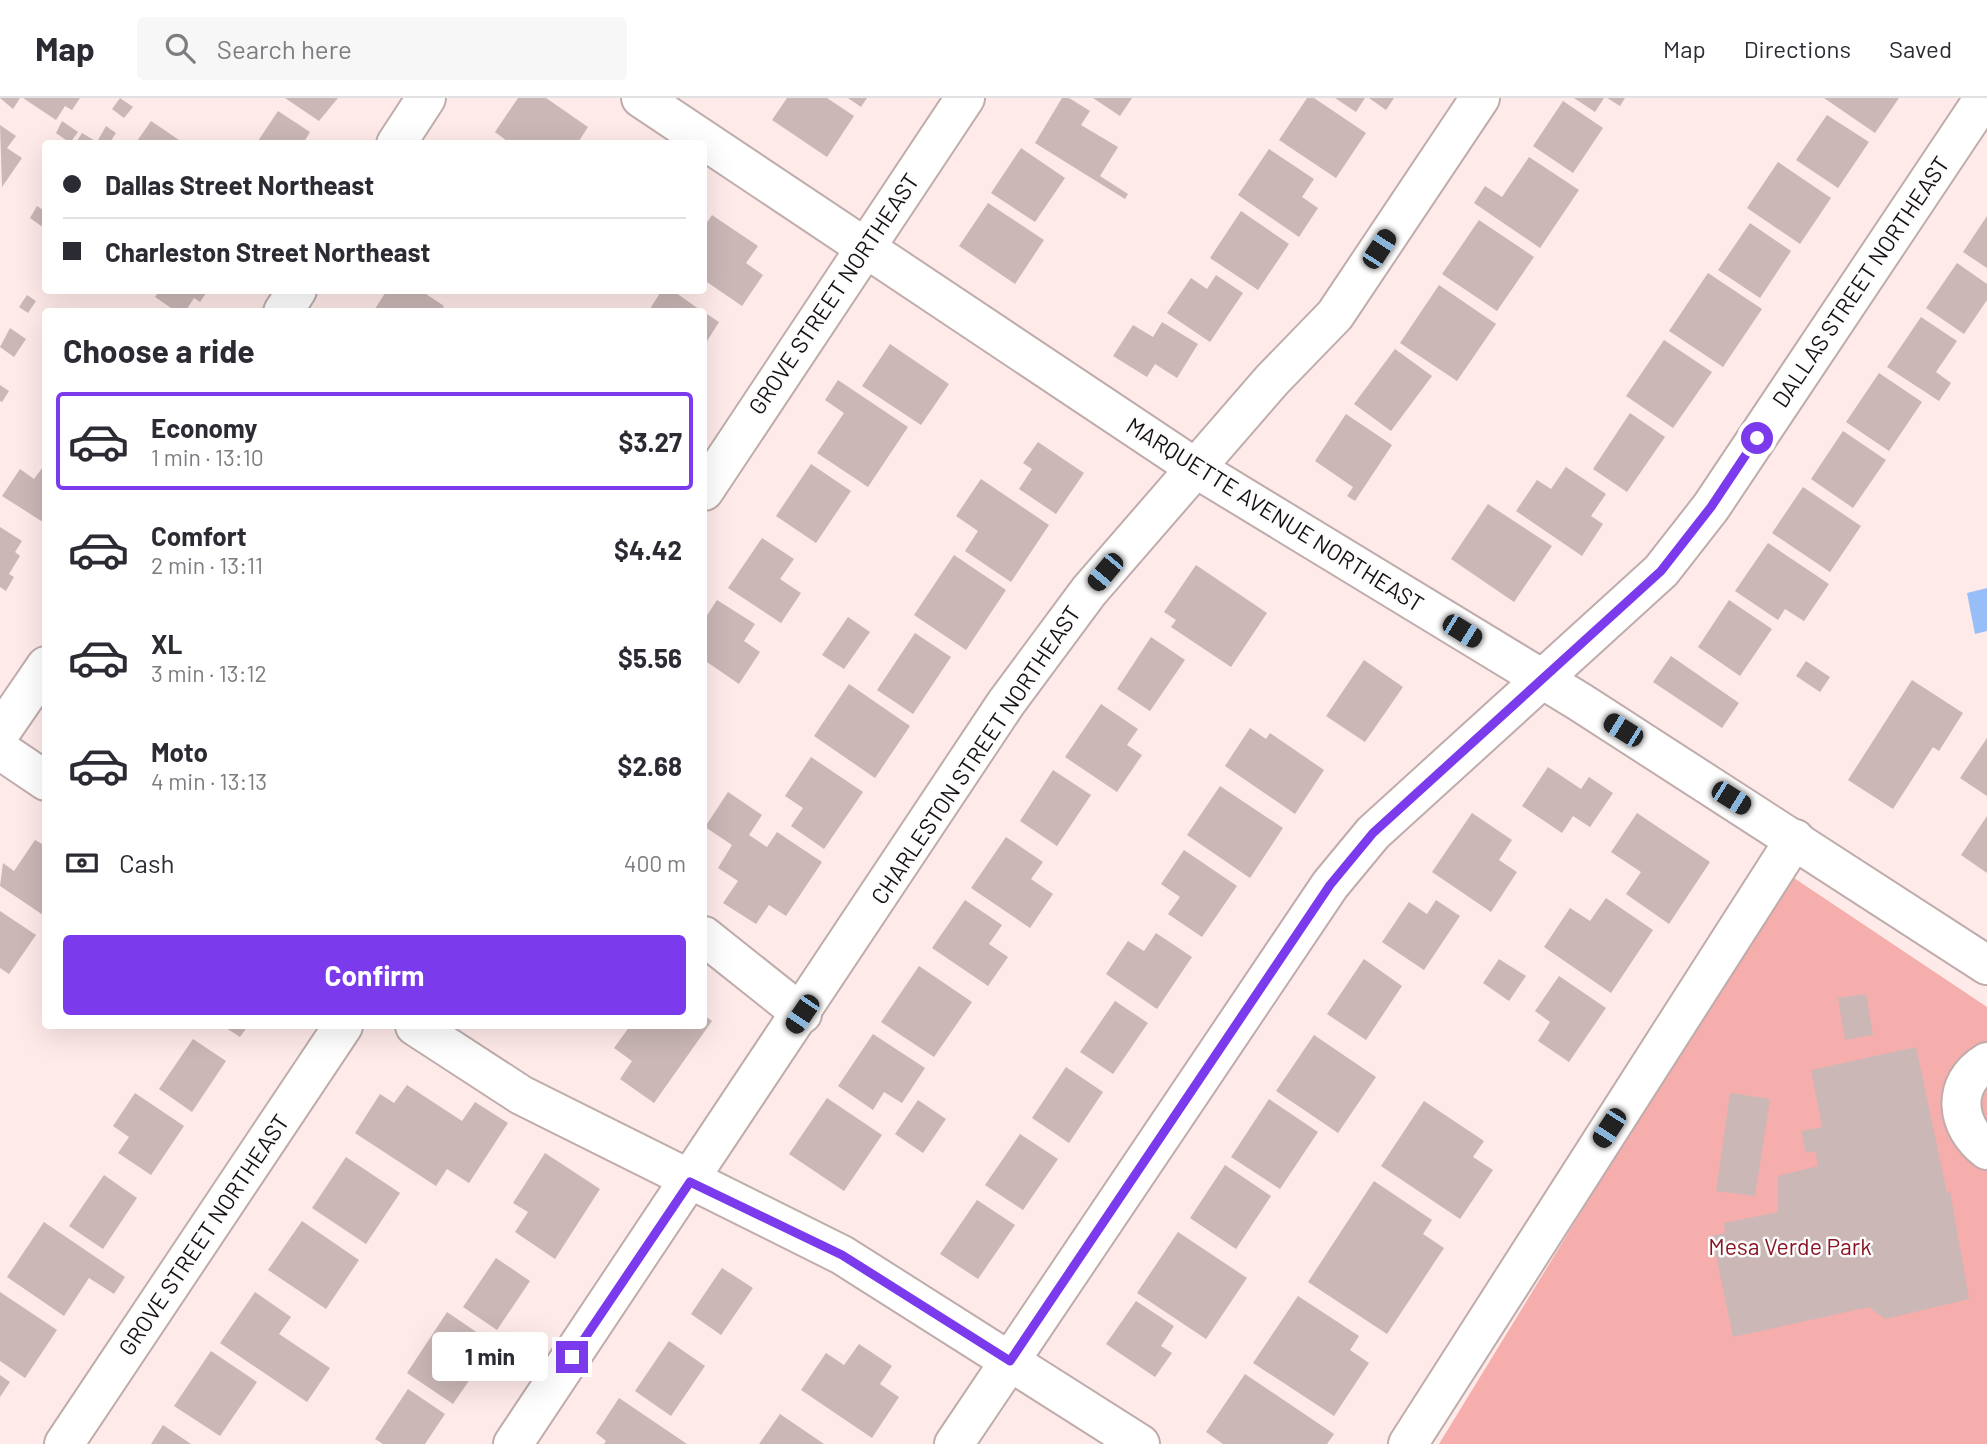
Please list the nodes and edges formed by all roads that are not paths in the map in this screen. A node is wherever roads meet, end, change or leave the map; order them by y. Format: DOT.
graph roads {
  1 [pos="426,98"];
  2 [pos="640,98"];
  3 [pos="965,98"];
  4 [pos="1480,98"];
  5 [pos="1984,98"];
  6 [pos="399,140"];
  7 [pos="703,140"];
  8 [pos="707,143"];
  9 [pos="865,249"];
  10 [pos="1197,469"];
  11 [pos="707,486"];
  12 [pos="42,672"];
  13 [pos="1541,680"];
  14 [pos="0,733"];
  15 [pos="0,750"];
  16 [pos="42,778"];
  17 [pos="1795,839"];
  18 [pos="707,938"];
  19 [pos="1987,965"];
  20 [pos="802,1014"];
  21 [pos="341,1029"];
  22 [pos="420,1029"];
  23 [pos="1987,1046"];
  24 [pos="1977,1071"];
  25 [pos="1987,1150"];
  26 [pos="690,1182"];
  27 [pos="1010,1361"];
  28 [pos="64,1444"];
  29 [pos="513,1444"];
  30 [pos="954,1444"];
  31 [pos="1140,1444"];
  32 [pos="1408,1444"];
  1 -- 6 [label="street"];
  2 -- 7 [label="street, MARQUETTE AVENUE NORTHEAST"];
  3 -- 9 [label="street, GROVE STREET NORTHEAST"];
  4 -- 10 [label="street, CHARLESTON STREET NORTHEAST"];
  5 -- 13 [label="street, DALLAS STREET NORTHEAST"];
  8 -- 9 [label="street, MARQUETTE AVENUE NORTHEAST"];
  9 -- 10 [label="street, MARQUETTE AVENUE NORTHEAST"];
  9 -- 11 [label="street, GROVE STREET NORTHEAST"];
  10 -- 13 [label="street, MARQUETTE AVENUE NORTHEAST"];
  10 -- 20 [label="street, CHARLESTON STREET NORTHEAST"];
  12 -- 14 [label="street"];
  13 -- 17 [label="street, MARQUETTE AVENUE NORTHEAST"];
  13 -- 27 [label="street, DALLAS STREET NORTHEAST"];
  15 -- 16 [label="street"];
  17 -- 19 [label="street, MARQUETTE AVENUE NORTHEAST"];
  17 -- 32 [label="street"];
  18 -- 20 [label="street"];
  20 -- 26 [label="street, CHARLESTON STREET NORTHEAST"];
  21 -- 28 [label="street, GROVE STREET NORTHEAST"];
  22 -- 26 [label="street"];
  23 -- 24 [label="street"];
  24 -- 25 [label="street"];
  26 -- 27 [label="street"];
  26 -- 29 [label="street, CHARLESTON STREET NORTHEAST"];
  27 -- 30 [label="street, DALLAS STREET NORTHEAST"];
  27 -- 31 [label="street"];
}
